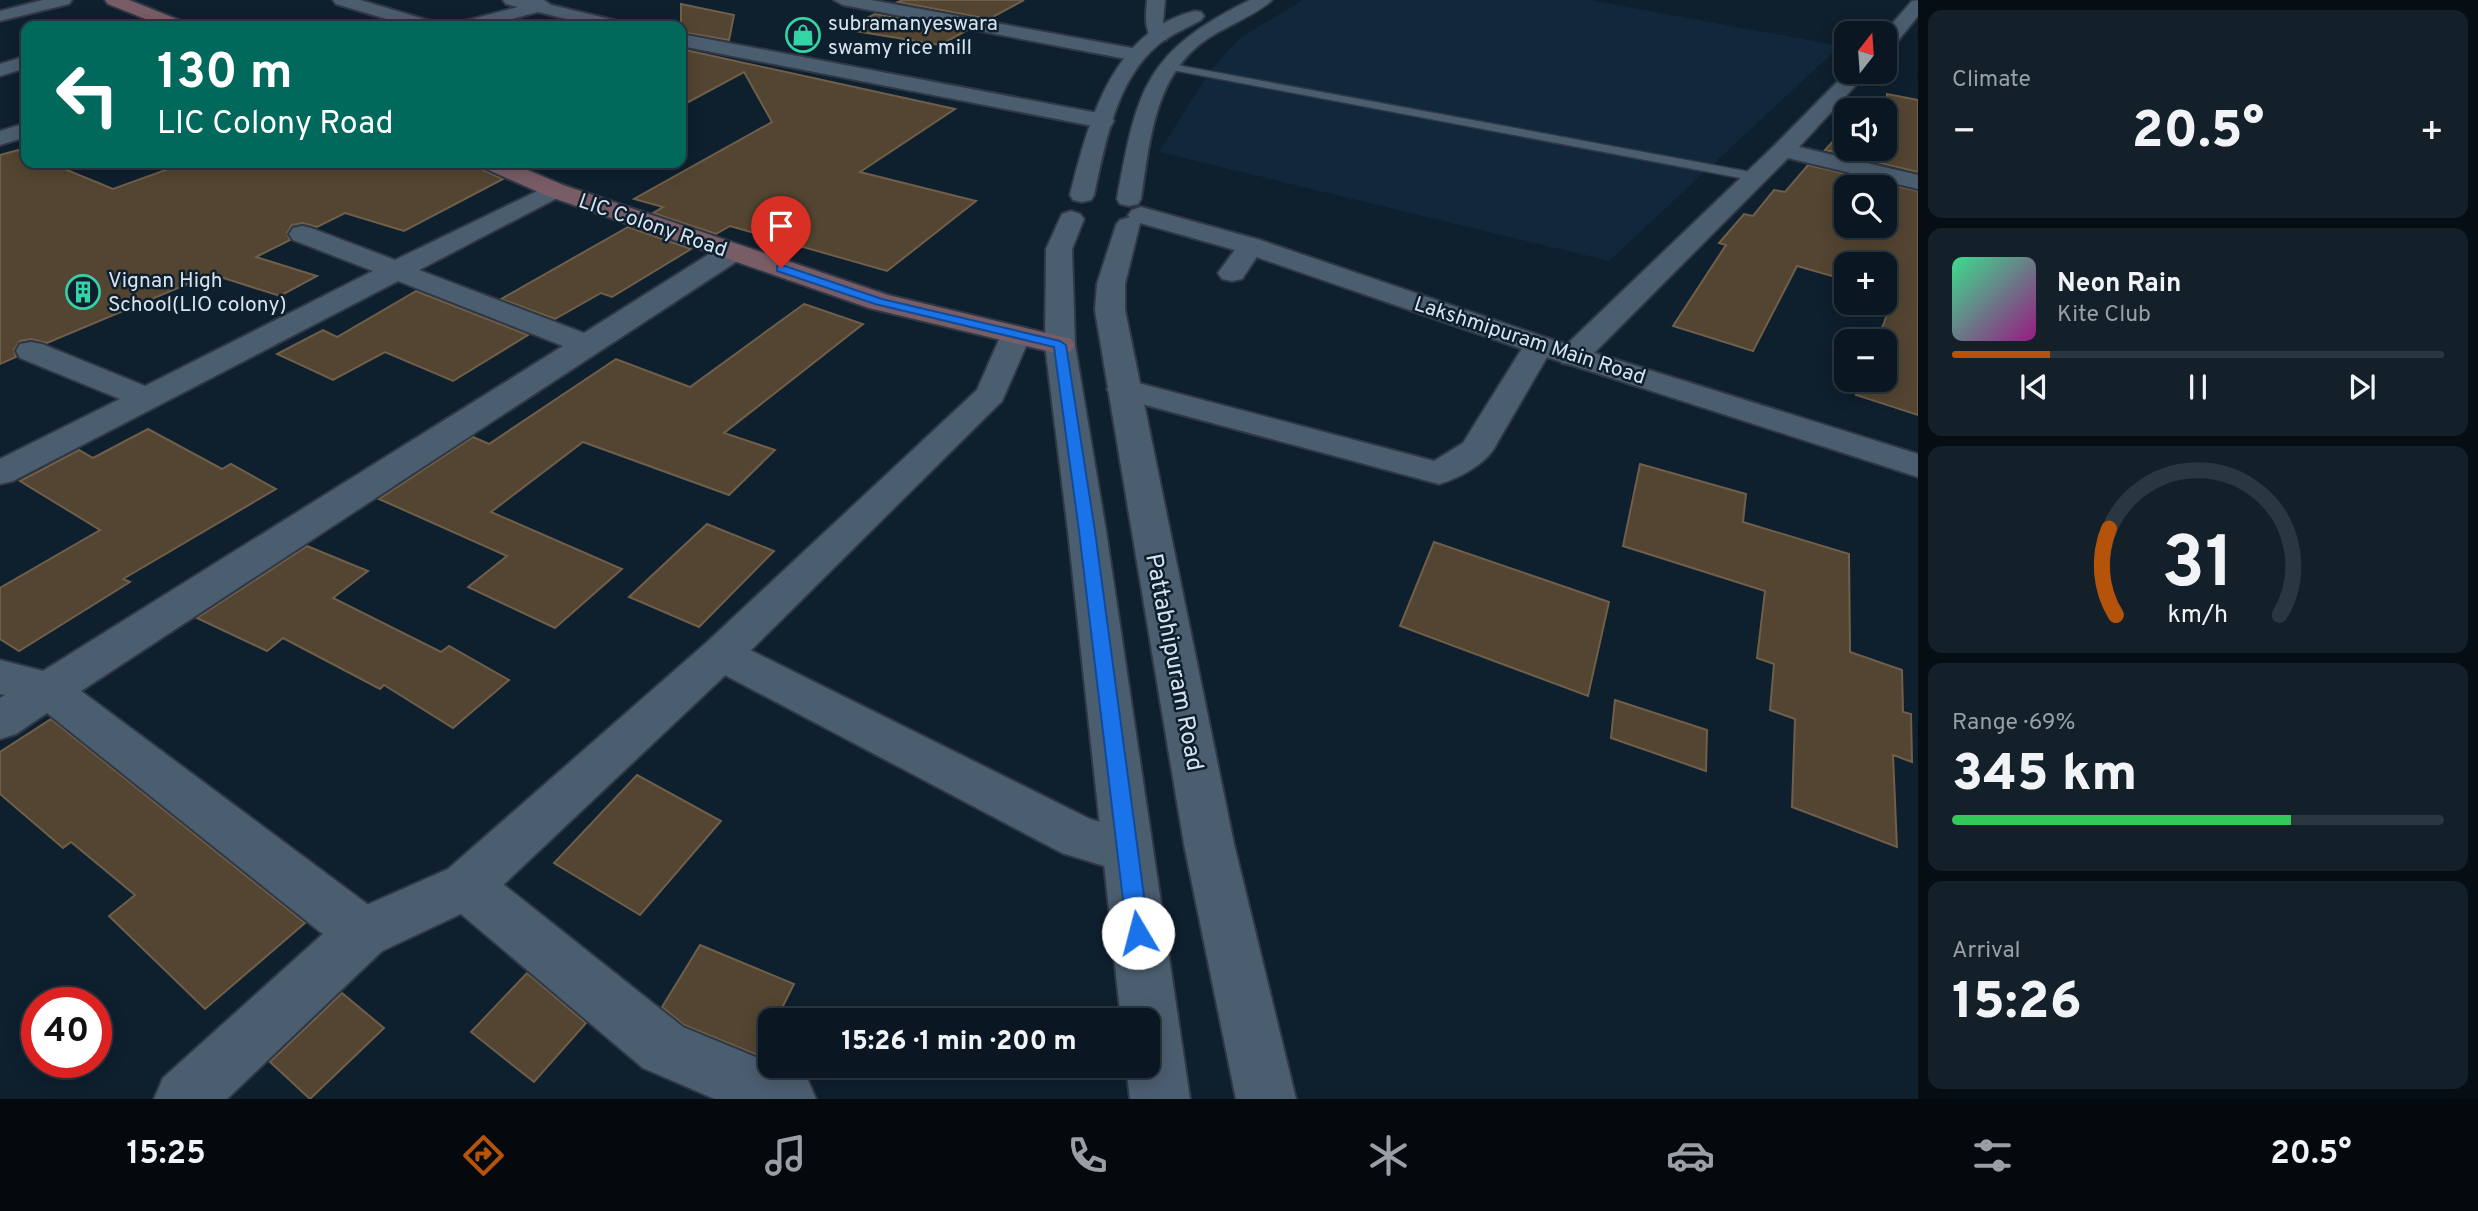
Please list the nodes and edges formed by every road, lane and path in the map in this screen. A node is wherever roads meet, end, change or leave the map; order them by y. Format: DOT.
graph roads {
  1 [pos="63,0"];
  2 [pos="342,0"];
  3 [pos="512,0"];
  4 [pos="558,0"];
  5 [pos="843,0"];
  6 [pos="1136,0"];
  7 [pos="1224,0"];
  8 [pos="1263,0"];
  9 [pos="126,1"];
  10 [pos="1156,2"];
  11 [pos="1894,2"];
  12 [pos="1917,6"];
  13 [pos="537,7"];
  14 [pos="0,16"];
  15 [pos="167,21"];
  16 [pos="411,21"];
  17 [pos="485,21"];
  18 [pos="595,21"];
  19 [pos="1897,30"];
  20 [pos="1159,36"];
  21 [pos="686,41"];
  22 [pos="1137,55"];
  23 [pos="21,64"];
  24 [pos="1166,66"];
  25 [pos="0,70"];
  26 [pos="1846,84"];
  27 [pos="1103,121"];
  28 [pos="21,132"];
  29 [pos="0,138"];
  30 [pos="1783,150"];
  31 [pos="503,168"];
  32 [pos="1756,177"];
  33 [pos="1918,183"];
  34 [pos="554,190"];
  35 [pos="1107,215"];
  36 [pos="302,234"];
  37 [pos="1251,246"];
  38 [pos="732,252"];
  39 [pos="398,270"];
  40 [pos="1232,273"];
  41 [pos="1017,335"];
  42 [pos="587,345"];
  43 [pos="1060,345"];
  44 [pos="1539,345"];
  45 [pos="31,351"];
  46 [pos="1573,356"];
  47 [pos="1123,389"];
  48 [pos="147,398"];
  49 [pos="1918,466"];
  50 [pos="0,473"];
  51 [pos="721,654"];
  52 [pos="0,677"];
  53 [pos="47,689"];
  54 [pos="0,721"];
  55 [pos="1127,850"];
  56 [pos="466,886"];
  57 [pos="363,933"];
  58 [pos="184,1099"];
  59 [pos="786,1099"];
  60 [pos="1160,1099"];
  61 [pos="1266,1099"];
  1 -- 14 [label="street"];
  2 -- 16 [label="street"];
  3 -- 13 [label="street"];
  4 -- 13 [label="street"];
  5 -- 22 [label="street"];
  6 -- 10 [label="street"];
  7 -- 20 [label="street, Pattabhipuram Road"];
  8 -- 24 [label="street, Pattabhipuram Road"];
  9 -- 15 [label="main road"];
  10 -- 20 [label="street"];
  11 -- 12 [label="street"];
  12 -- 19 [label="street"];
  13 -- 17 [label="street"];
  13 -- 18 [label="street"];
  20 -- 22 [label="street, Pattabhipuram Road"];
  21 -- 27 [label="street"];
  22 -- 27 [label="street, Pattabhipuram Road"];
  23 -- 25 [label="street"];
  24 -- 32 [label="lane"];
  24 -- 35 [label="street, Pattabhipuram Road"];
  26 -- 30 [label="street"];
  27 -- 35 [label="street, Pattabhipuram Road"];
  28 -- 29 [label="street"];
  30 -- 32 [label="street"];
  30 -- 33 [label="street"];
  31 -- 34 [label="main road, LIC Colony Road"];
  32 -- 46 [label="street"];
  34 -- 38 [label="main road, LIC Colony Road"];
  34 -- 39 [label="street"];
  35 -- 37 [label="street, Lakshmipuram Main Road"];
  35 -- 43 [label="street, Pattabhipuram Road"];
  35 -- 47 [label="street, Pattabhipuram Road"];
  36 -- 39 [label="street"];
  37 -- 40 [label="street"];
  37 -- 44 [label="street, Lakshmipuram Main Road"];
  38 -- 41 [label="main road, LIC Colony Road"];
  38 -- 42 [label="street"];
  39 -- 42 [label="street"];
  39 -- 48 [label="street"];
  41 -- 43 [label="main road, LIC Colony Road"];
  41 -- 51 [label="street"];
  42 -- 53 [label="street"];
  43 -- 55 [label="street, Pattabhipuram Road"];
  44 -- 46 [label="street, Lakshmipuram Main Road"];
  44 -- 47 [label="street"];
  45 -- 48 [label="street"];
  46 -- 49 [label="street, Lakshmipuram Main Road"];
  47 -- 61 [label="street, Pattabhipuram Road"];
  48 -- 50 [label="street"];
  51 -- 55 [label="street"];
  51 -- 56 [label="street"];
  52 -- 53 [label="street"];
  53 -- 54 [label="street"];
  53 -- 57 [label="street"];
  55 -- 60 [label="street, Pattabhipuram Road"];
  56 -- 57 [label="street"];
  56 -- 59 [label="street"];
  57 -- 58 [label="street"];
}
